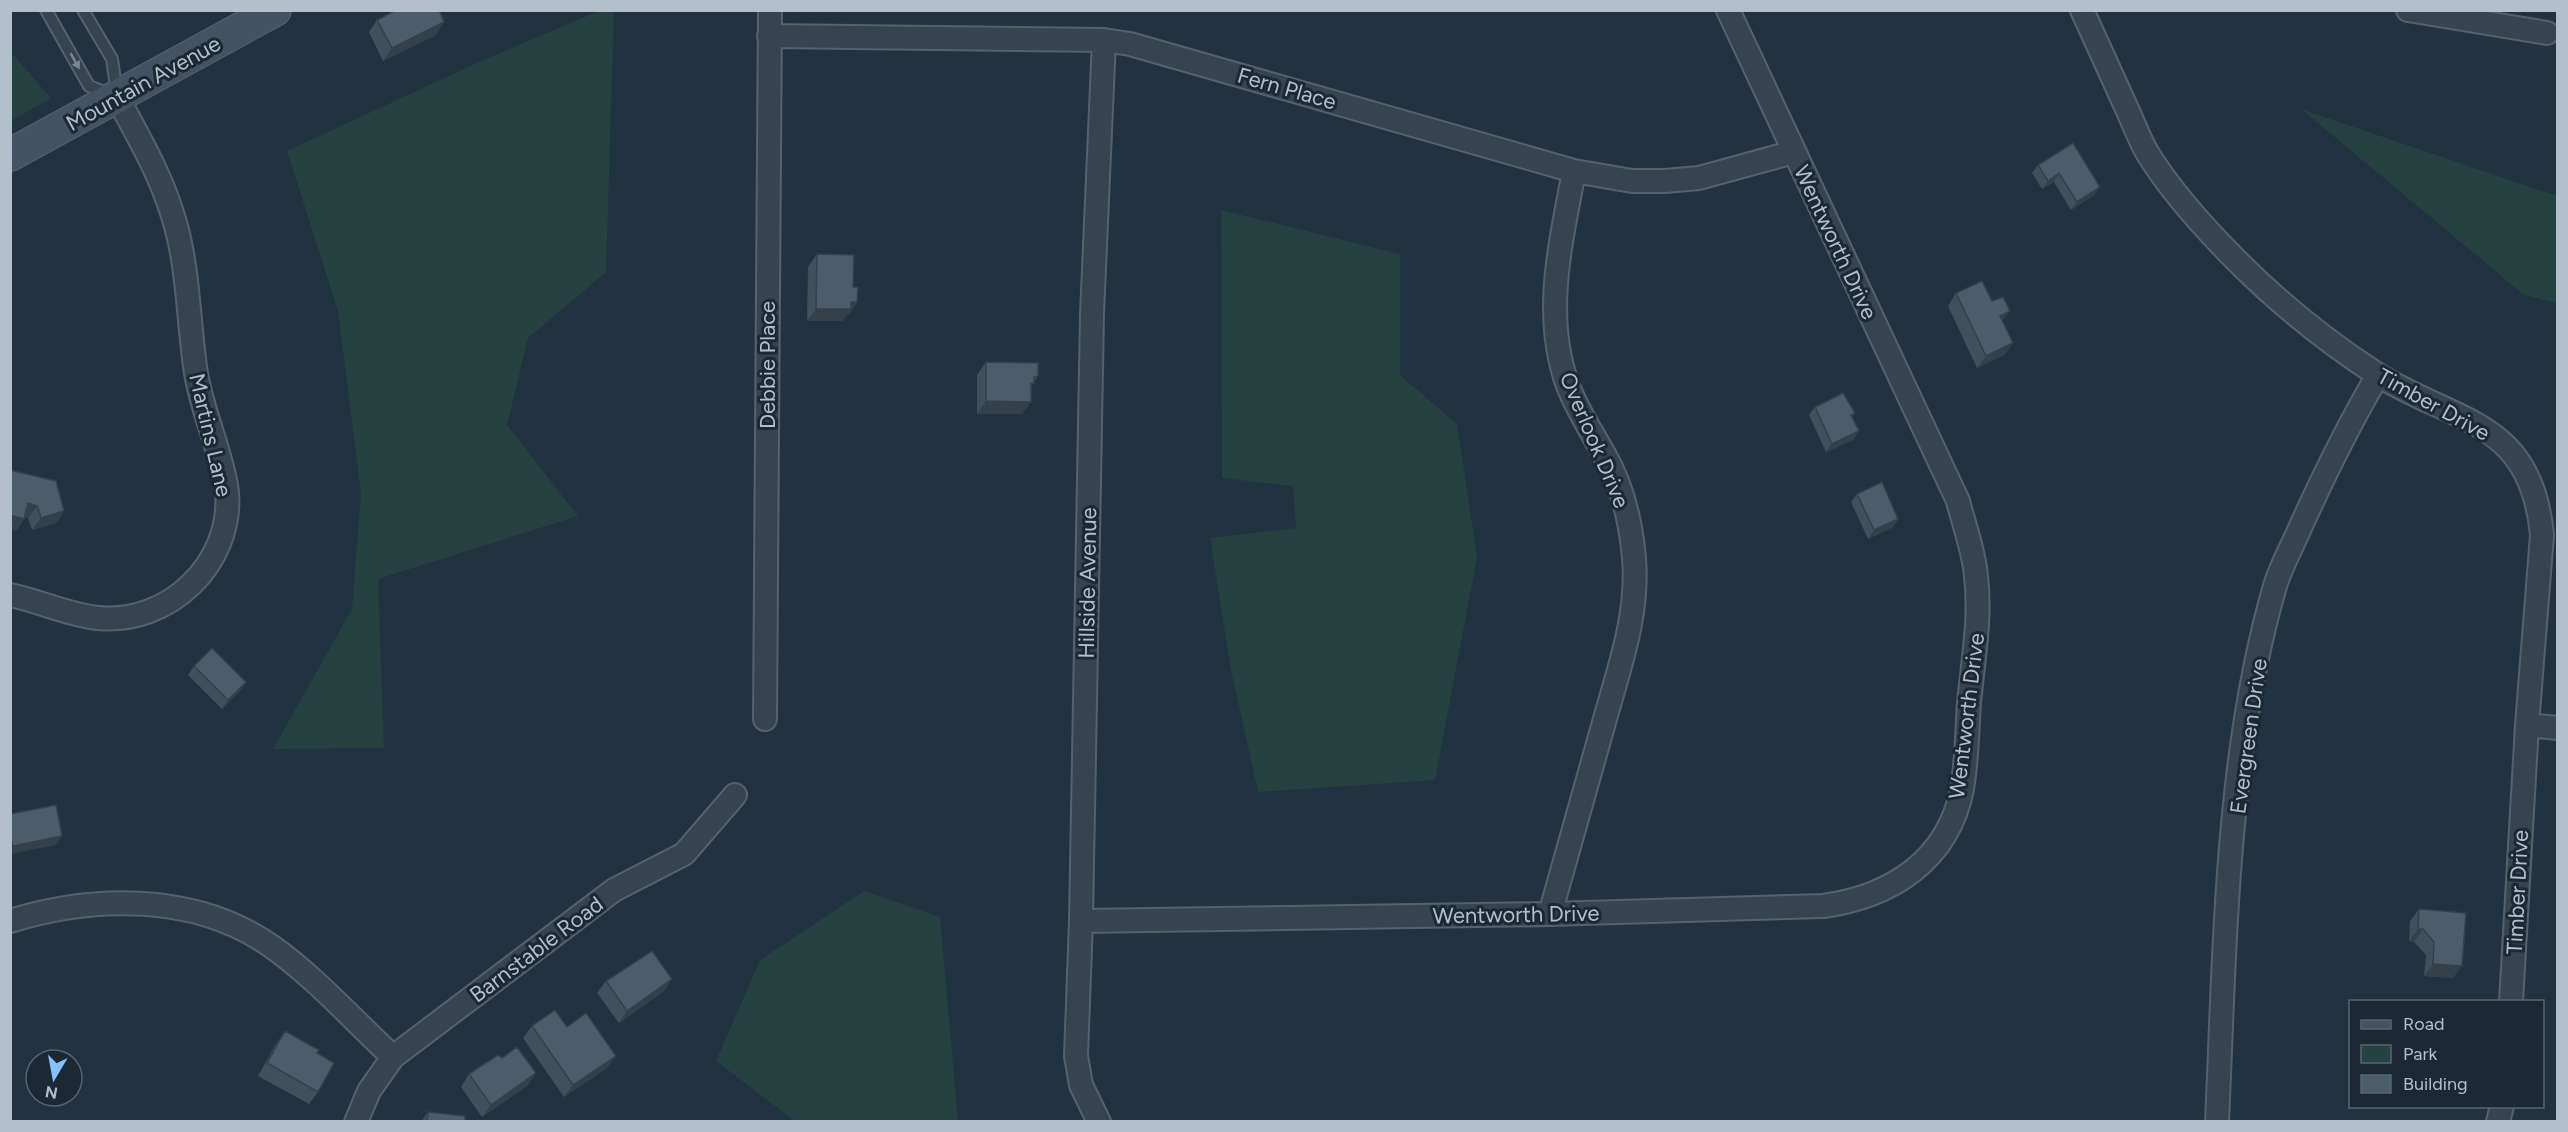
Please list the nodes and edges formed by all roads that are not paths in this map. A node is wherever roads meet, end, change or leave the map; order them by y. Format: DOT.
graph roads {
  1 [pos="46,10"];
  2 [pos="83,10"];
  3 [pos="276,10"];
  4 [pos="770,10"];
  5 [pos="1728,10"];
  6 [pos="2082,10"];
  7 [pos="2408,10"];
  8 [pos="2547,33"];
  9 [pos="769,36"];
  10 [pos="1104,40"];
  11 [pos="117,97"];
  12 [pos="1794,152"];
  13 [pos="10,155"];
  14 [pos="1574,171"];
  15 [pos="2379,375"];
  16 [pos="10,595"];
  17 [pos="765,719"];
  18 [pos="2527,725"];
  19 [pos="2558,728"];
  20 [pos="735,795"];
  21 [pos="1550,914"];
  22 [pos="10,921"];
  23 [pos="1081,921"];
  24 [pos="2511,1000"];
  25 [pos="393,1057"];
  26 [pos="356,1122"];
  27 [pos="1099,1122"];
  28 [pos="2217,1122"];
  1 -- 11 [label="lane, one-way"];
  2 -- 11 [label="lane"];
  3 -- 11 [label="main road, Mountain Avenue"];
  4 -- 9 [label="street, Debbie Place"];
  5 -- 12 [label="street, Wentworth Drive"];
  6 -- 15 [label="street, Timber Drive"];
  7 -- 8 [label="street"];
  9 -- 10 [label="street, Fern Place"];
  9 -- 17 [label="street, Debbie Place"];
  10 -- 14 [label="street, Fern Place"];
  10 -- 23 [label="street, Hillside Avenue"];
  11 -- 13 [label="main road, Mountain Avenue"];
  11 -- 16 [label="street, Martins Lane"];
  12 -- 14 [label="street, Fern Place"];
  12 -- 21 [label="street, Wentworth Drive"];
  14 -- 21 [label="street, Overlook Drive"];
  15 -- 18 [label="street, Timber Drive"];
  15 -- 28 [label="street, Evergreen Drive"];
  18 -- 19 [label="street"];
  18 -- 24 [label="street, Timber Drive"];
  20 -- 25 [label="street, Barnstable Road"];
  21 -- 23 [label="street, Wentworth Drive"];
  22 -- 25 [label="street"];
  23 -- 27 [label="street, Hillside Avenue"];
  25 -- 26 [label="street, Barnstable Road"];
}
